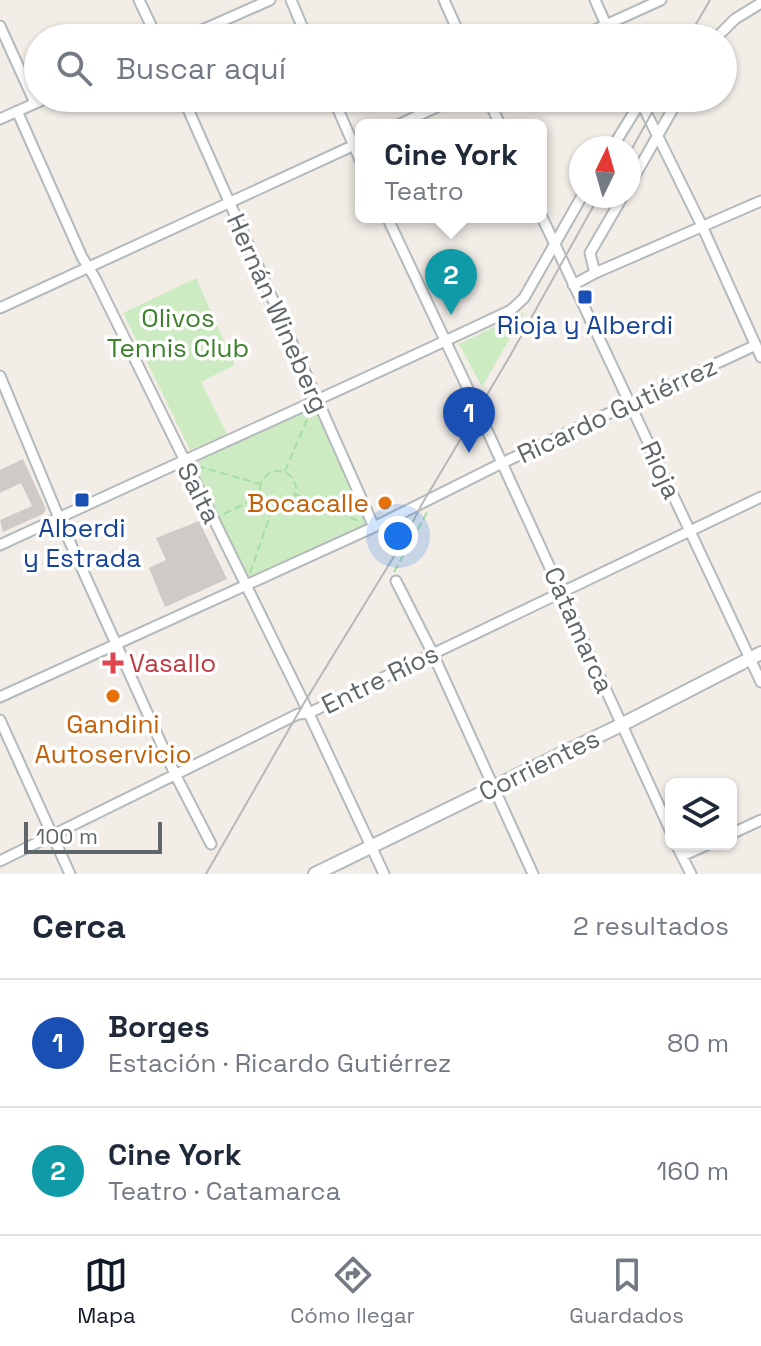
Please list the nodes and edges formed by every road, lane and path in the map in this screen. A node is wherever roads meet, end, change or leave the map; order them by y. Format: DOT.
graph roads {
  1 [pos="139,0"];
  2 [pos="270,0"];
  3 [pos="291,0"];
  4 [pos="444,0"];
  5 [pos="595,0"];
  6 [pos="661,0"];
  7 [pos="761,3"];
  8 [pos="606,23"];
  9 [pos="150,24"];
  10 [pos="216,24"];
  11 [pos="301,24"];
  12 [pos="455,24"];
  13 [pos="730,24"];
  14 [pos="0,26"];
  15 [pos="24,79"];
  16 [pos="24,108"];
  17 [pos="17,111"];
  18 [pos="189,112"];
  19 [pos="340,112"];
  20 [pos="633,112"];
  21 [pos="647,112"];
  22 [pos="671,112"];
  23 [pos="0,119"];
  24 [pos="659,135"];
  25 [pos="619,136"];
  26 [pos="355,140"];
  27 [pos="355,145"];
  28 [pos="641,166"];
  29 [pos="761,201"];
  30 [pos="230,203"];
  31 [pos="575,208"];
  32 [pos="616,208"];
  33 [pos="390,223"];
  34 [pos="544,223"];
  35 [pos="702,226"];
  36 [pos="553,243"];
  37 [pos="88,267"];
  38 [pos="595,273"];
  39 [pos="573,285"];
  40 [pos="0,308"];
  41 [pos="444,341"];
  42 [pos="756,345"];
  43 [pos="761,357"];
  44 [pos="0,376"];
  45 [pos="469,391"];
  46 [pos="316,399"];
  47 [pos="471,404"];
  48 [pos="629,404"];
  49 [pos="484,428"];
  50 [pos="205,458"];
  51 [pos="184,463"];
  52 [pos="502,463"];
  53 [pos="285,472"];
  54 [pos="261,485"];
  55 [pos="295,494"];
  56 [pos="262,496"];
  57 [pos="761,497"];
  58 [pos="432,499"];
  59 [pos="273,505"];
  60 [pos="361,511"];
  61 [pos="217,517"];
  62 [pos="59,518"];
  63 [pos="370,526"];
  64 [pos="353,530"];
  65 [pos="689,531"];
  66 [pos="0,545"];
  67 [pos="241,566"];
  68 [pos="261,573"];
  69 [pos="396,581"];
  70 [pos="246,582"];
  71 [pos="562,592"];
  72 [pos="118,643"];
  73 [pos="433,654"];
  74 [pos="755,656"];
  75 [pos="761,682"];
  76 [pos="0,697"];
  77 [pos="309,713"];
  78 [pos="0,720"];
  79 [pos="621,725"];
  80 [pos="175,774"];
  81 [pos="493,787"];
  82 [pos="665,819"];
  83 [pos="761,820"];
  84 [pos="737,831"];
  85 [pos="53,836"];
  86 [pos="211,844"];
  87 [pos="371,847"];
  88 [pos="679,850"];
  89 [pos="696,850"];
  90 [pos="682,856"];
  91 [pos="0,861"];
  92 [pos="70,874"];
  93 [pos="315,874"];
  94 [pos="384,874"];
  95 [pos="533,874"];
  96 [pos="691,874"];
  1 -- 9 [label="street"];
  2 -- 10 [label="street"];
  3 -- 11 [label="street"];
  4 -- 12 [label="street"];
  5 -- 8 [label="street"];
  6 -- 8 [label="street"];
  7 -- 13 [label="street"];
  14 -- 15 [label="street"];
  16 -- 17 [label="street"];
  17 -- 23 [label="street"];
  17 -- 37 [label="street, Salta"];
  18 -- 30 [label="street, Hernán Wineberg"];
  19 -- 26 [label="street"];
  20 -- 25 [label="street"];
  21 -- 24 [label="street"];
  22 -- 24 [label="street"];
  24 -- 28 [label="street"];
  24 -- 35 [label="street"];
  27 -- 30 [label="street"];
  29 -- 35 [label="street"];
  30 -- 37 [label="street"];
  30 -- 46 [label="street, Hernán Wineberg"];
  31 -- 36 [label="street"];
  32 -- 38 [label="street"];
  33 -- 41 [label="street"];
  34 -- 36 [label="street, Rioja"];
  35 -- 38 [label="street"];
  35 -- 42 [label="street"];
  36 -- 39 [label="street, Rioja"];
  36 -- 41 [label="street"];
  37 -- 40 [label="street"];
  37 -- 51 [label="street, Salta"];
  38 -- 39 [label="street"];
  39 -- 48 [label="street, Rioja"];
  41 -- 45 [label="street"];
  41 -- 46 [label="street"];
  42 -- 43 [label="street"];
  42 -- 48 [label="street, Ricardo Gutiérrez"];
  44 -- 62 [label="street"];
  46 -- 51 [label="street"];
  46 -- 53 [label="path"];
  46 -- 63 [label="street, Hernán Wineberg"];
  47 -- 49 [label="path, bridge"];
  48 -- 52 [label="street, Ricardo Gutiérrez"];
  48 -- 65 [label="street, Rioja"];
  49 -- 52 [label="street, Catamarca"];
  50 -- 54 [label="path"];
  51 -- 62 [label="street"];
  51 -- 70 [label="street, Salta"];
  52 -- 58 [label="street, Ricardo Gutiérrez"];
  52 -- 71 [label="street, Catamarca"];
  53 -- 54 [label="path"];
  53 -- 55 [label="path"];
  54 -- 56 [label="path"];
  55 -- 59 [label="path"];
  55 -- 63 [label="path"];
  56 -- 59 [label="path"];
  56 -- 61 [label="path"];
  57 -- 65 [label="street, Entre Ríos"];
  58 -- 63 [label="street, Ricardo Gutiérrez"];
  58 -- 69 [label="path"];
  59 -- 70 [label="path"];
  60 -- 63 [label="path"];
  62 -- 66 [label="street"];
  62 -- 72 [label="street"];
  63 -- 64 [label="path"];
  63 -- 70 [label="street, Ricardo Gutiérrez"];
  65 -- 71 [label="street, Entre Ríos"];
  65 -- 74 [label="street, Rioja"];
  67 -- 70 [label="path"];
  68 -- 70 [label="path"];
  69 -- 73 [label="street"];
  70 -- 72 [label="street, Ricardo Gutiérrez"];
  70 -- 77 [label="street, Salta"];
  71 -- 73 [label="street, Entre Ríos"];
  71 -- 79 [label="street, Catamarca"];
  72 -- 76 [label="street, Ricardo Gutiérrez"];
  72 -- 80 [label="street"];
  73 -- 77 [label="street, Entre Ríos"];
  73 -- 81 [label="street"];
  74 -- 75 [label="street, Rioja"];
  74 -- 79 [label="street, Corrientes"];
  77 -- 80 [label="street, Entre Ríos"];
  77 -- 87 [label="street, Salta"];
  78 -- 85 [label="street"];
  79 -- 81 [label="street, Corrientes"];
  79 -- 82 [label="street, Catamarca"];
  80 -- 85 [label="street, Entre Ríos"];
  80 -- 86 [label="street"];
  81 -- 87 [label="street, Corrientes"];
  81 -- 95 [label="street"];
  83 -- 84 [label="street"];
  85 -- 91 [label="street, Entre Ríos"];
  85 -- 92 [label="street"];
  87 -- 93 [label="street, Corrientes"];
  87 -- 94 [label="street, Salta"];
  88 -- 90 [label="street"];
  89 -- 90 [label="street"];
  90 -- 96 [label="street"];
}
